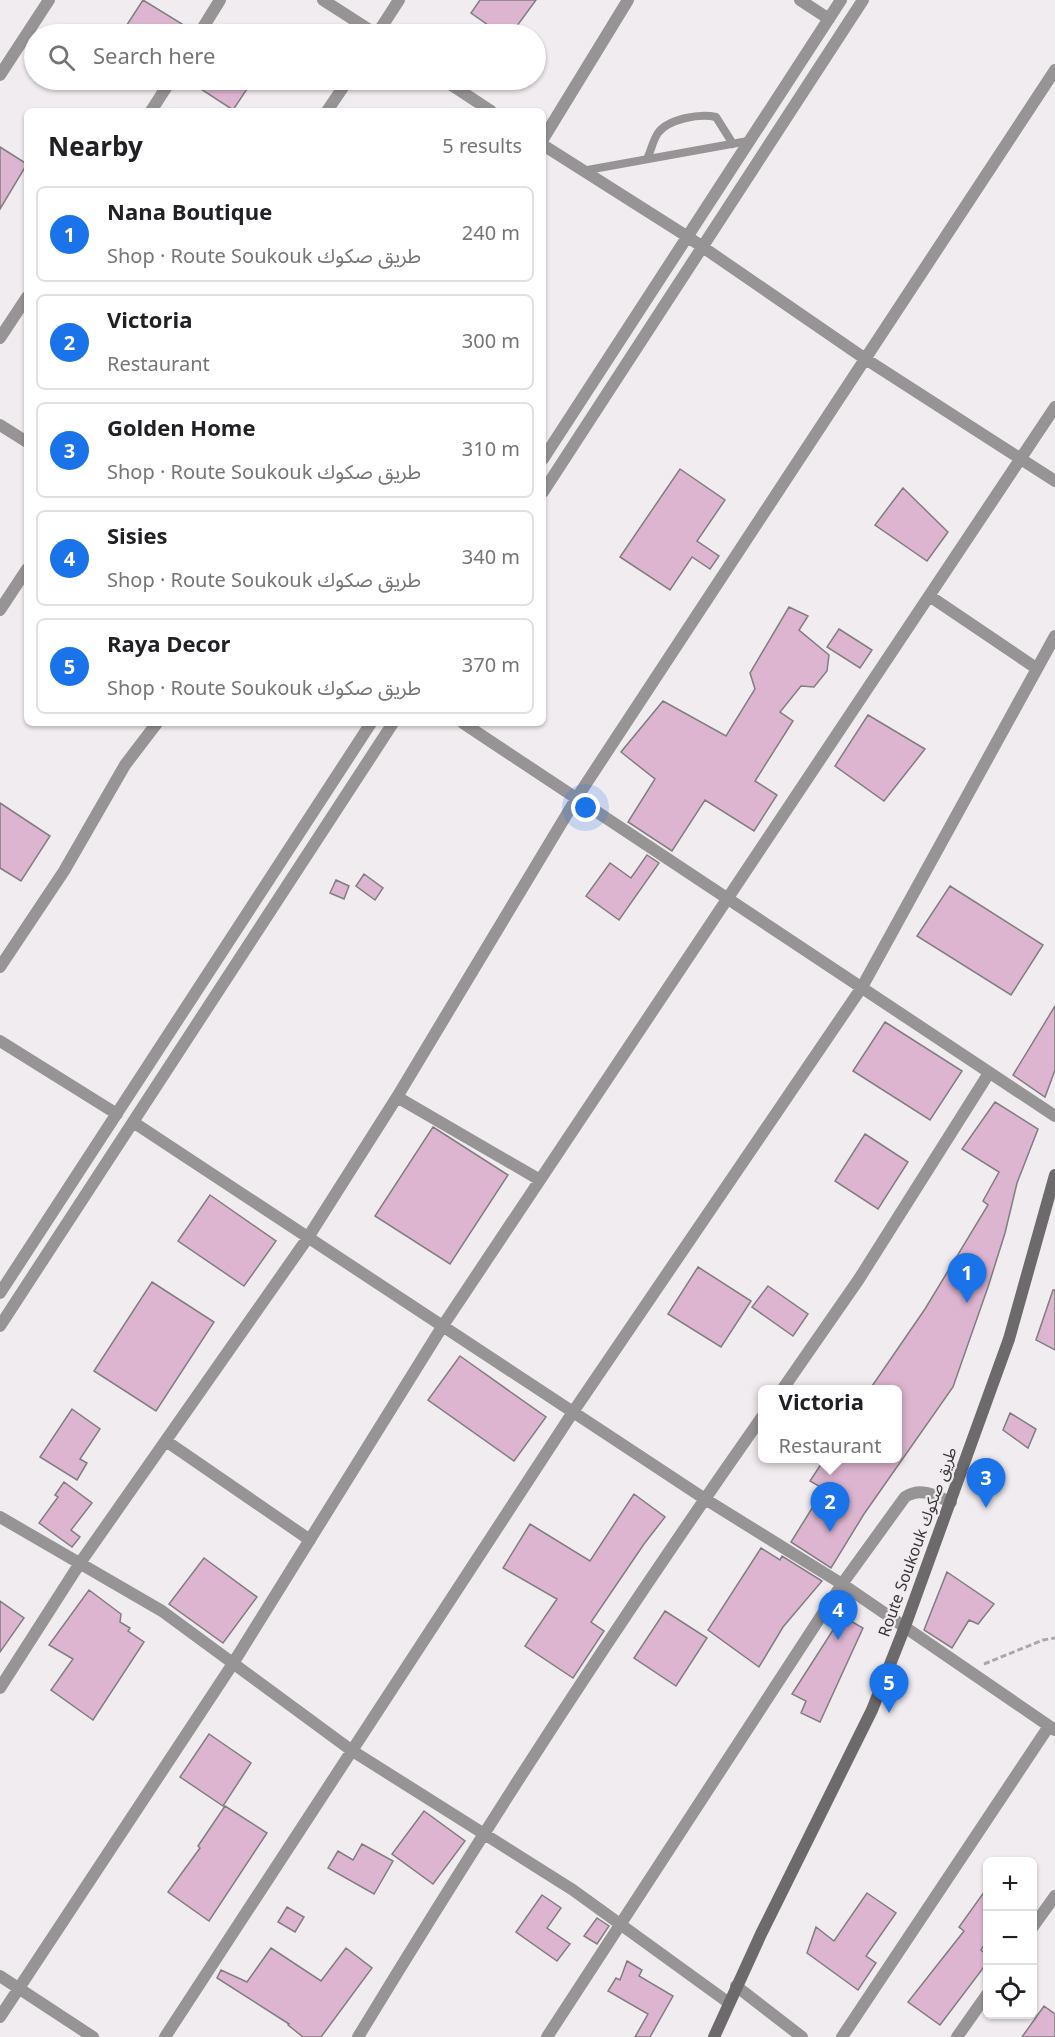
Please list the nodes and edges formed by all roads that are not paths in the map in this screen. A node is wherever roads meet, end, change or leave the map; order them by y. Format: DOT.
graph roads {
  1 [pos="49,0"];
  2 [pos="220,0"];
  3 [pos="323,0"];
  4 [pos="399,0"];
  5 [pos="628,0"];
  6 [pos="800,0"];
  7 [pos="841,0"];
  8 [pos="863,0"];
  9 [pos="828,19"];
  10 [pos="33,24"];
  11 [pos="205,24"];
  12 [pos="360,24"];
  13 [pos="383,24"];
  14 [pos="24,38"];
  15 [pos="1055,70"];
  16 [pos="0,75"];
  17 [pos="165,90"];
  18 [pos="341,90"];
  19 [pos="459,90"];
  20 [pos="153,108"];
  21 [pos="329,108"];
  22 [pos="487,108"];
  23 [pos="546,134"];
  24 [pos="748,141"];
  25 [pos="733,144"];
  26 [pos="546,147"];
  27 [pos="647,159"];
  28 [pos="581,171"];
  29 [pos="688,237"];
  30 [pos="702,247"];
  31 [pos="24,302"];
  32 [pos="0,338"];
  33 [pos="864,358"];
  34 [pos="1055,407"];
  35 [pos="0,425"];
  36 [pos="24,440"];
  37 [pos="546,454"];
  38 [pos="1022,460"];
  39 [pos="1055,481"];
  40 [pos="546,487"];
  41 [pos="24,574"];
  42 [pos="931,597"];
  43 [pos="0,610"];
  44 [pos="1055,636"];
  45 [pos="1036,668"];
  46 [pos="155,726"];
  47 [pos="369,726"];
  48 [pos="391,726"];
  49 [pos="467,726"];
  50 [pos="576,799"];
  51 [pos="729,898"];
  52 [pos="0,967"];
  53 [pos="862,987"];
  54 [pos="0,1041"];
  55 [pos="989,1073"];
  56 [pos="398,1097"];
  57 [pos="117,1114"];
  58 [pos="1055,1116"];
  59 [pos="133,1122"];
  60 [pos="1055,1175"];
  61 [pos="540,1180"];
  62 [pos="308,1239"];
  63 [pos="0,1293"];
  64 [pos="0,1326"];
  65 [pos="442,1327"];
  66 [pos="785,1385"];
  67 [pos="573,1412"];
  68 [pos="758,1423"];
  69 [pos="166,1441"];
  70 [pos="705,1498"];
  71 [pos="951,1502"];
  72 [pos="0,1517"];
  73 [pos="310,1540"];
  74 [pos="80,1563"];
  75 [pos="842,1584"];
  76 [pos="904,1629"];
  77 [pos="232,1665"];
  78 [pos="0,1688"];
  79 [pos="1052,1728"];
  80 [pos="351,1750"];
  81 [pos="481,1834"];
  82 [pos="1055,1896"];
  83 [pos="1037,1921"];
  84 [pos="622,1925"];
  85 [pos="0,1976"];
  86 [pos="736,1986"];
  87 [pos="18,1988"];
  88 [pos="983,1999"];
  89 [pos="729,2003"];
  90 [pos="0,2017"];
  91 [pos="93,2037"];
  92 [pos="165,2037"];
  93 [pos="358,2037"];
  94 [pos="547,2037"];
  95 [pos="714,2037"];
  96 [pos="802,2037"];
  97 [pos="842,2037"];
  98 [pos="957,2037"];
  1 -- 10 [label="street"];
  2 -- 11 [label="street"];
  3 -- 12 [label="street"];
  4 -- 13 [label="street"];
  5 -- 23 [label="street"];
  6 -- 9 [label="street"];
  7 -- 9 [label="street"];
  8 -- 30 [label="street"];
  9 -- 24 [label="street"];
  14 -- 16 [label="street"];
  15 -- 33 [label="street"];
  17 -- 20 [label="street"];
  18 -- 21 [label="street"];
  19 -- 22 [label="street"];
  24 -- 25 [label="lane"];
  24 -- 29 [label="street"];
  25 -- 27 [label="lane"];
  25 -- 27 [label="lane"];
  26 -- 28 [label="street"];
  27 -- 28 [label="lane"];
  28 -- 29 [label="street"];
  29 -- 30 [label="street"];
  29 -- 37 [label="street"];
  30 -- 33 [label="street"];
  30 -- 40 [label="street"];
  31 -- 32 [label="street"];
  33 -- 38 [label="street"];
  33 -- 50 [label="street"];
  34 -- 38 [label="street"];
  35 -- 36 [label="street"];
  38 -- 39 [label="street"];
  38 -- 42 [label="street"];
  41 -- 43 [label="street"];
  42 -- 45 [label="street"];
  42 -- 51 [label="street"];
  44 -- 45 [label="street"];
  45 -- 53 [label="street"];
  46 -- 52 [label="street"];
  47 -- 57 [label="street"];
  48 -- 59 [label="street"];
  49 -- 50 [label="street"];
  50 -- 51 [label="street"];
  50 -- 56 [label="street"];
  51 -- 53 [label="street"];
  51 -- 61 [label="street"];
  53 -- 55 [label="street"];
  53 -- 67 [label="street"];
  54 -- 57 [label="street"];
  55 -- 58 [label="street"];
  55 -- 66 [label="street"];
  56 -- 61 [label="street"];
  56 -- 62 [label="street"];
  57 -- 63 [label="street"];
  59 -- 62 [label="street"];
  59 -- 64 [label="street"];
  60 -- 71 [label="street, Route Soukouk طريق صكوك"];
  61 -- 65 [label="street"];
  62 -- 65 [label="street"];
  62 -- 69 [label="street"];
  65 -- 67 [label="street"];
  65 -- 73 [label="street"];
  67 -- 70 [label="street"];
  67 -- 80 [label="street"];
  68 -- 70 [label="street"];
  69 -- 73 [label="street"];
  69 -- 74 [label="street"];
  70 -- 75 [label="street"];
  70 -- 81 [label="street"];
  71 -- 75 [label="street"];
  71 -- 76 [label="street, Route Soukouk طريق صكوك"];
  72 -- 74 [label="street"];
  73 -- 77 [label="street"];
  74 -- 77 [label="street"];
  74 -- 78 [label="street"];
  75 -- 76 [label="street"];
  75 -- 84 [label="street"];
  76 -- 79 [label="street"];
  76 -- 86 [label="street, Route Soukouk طريق صكوك"];
  77 -- 80 [label="street"];
  77 -- 87 [label="street"];
  79 -- 97 [label="street"];
  80 -- 81 [label="street"];
  80 -- 92 [label="street"];
  81 -- 84 [label="street"];
  81 -- 93 [label="street"];
  82 -- 83 [label="street"];
  84 -- 89 [label="street"];
  84 -- 94 [label="street"];
  85 -- 87 [label="street"];
  86 -- 89 [label="street, Route Soukouk طريق صكوك"];
  86 -- 96 [label="street"];
  87 -- 90 [label="street"];
  87 -- 91 [label="street"];
  88 -- 98 [label="street"];
  89 -- 95 [label="street, Route Soukouk طريق صكوك"];
}
